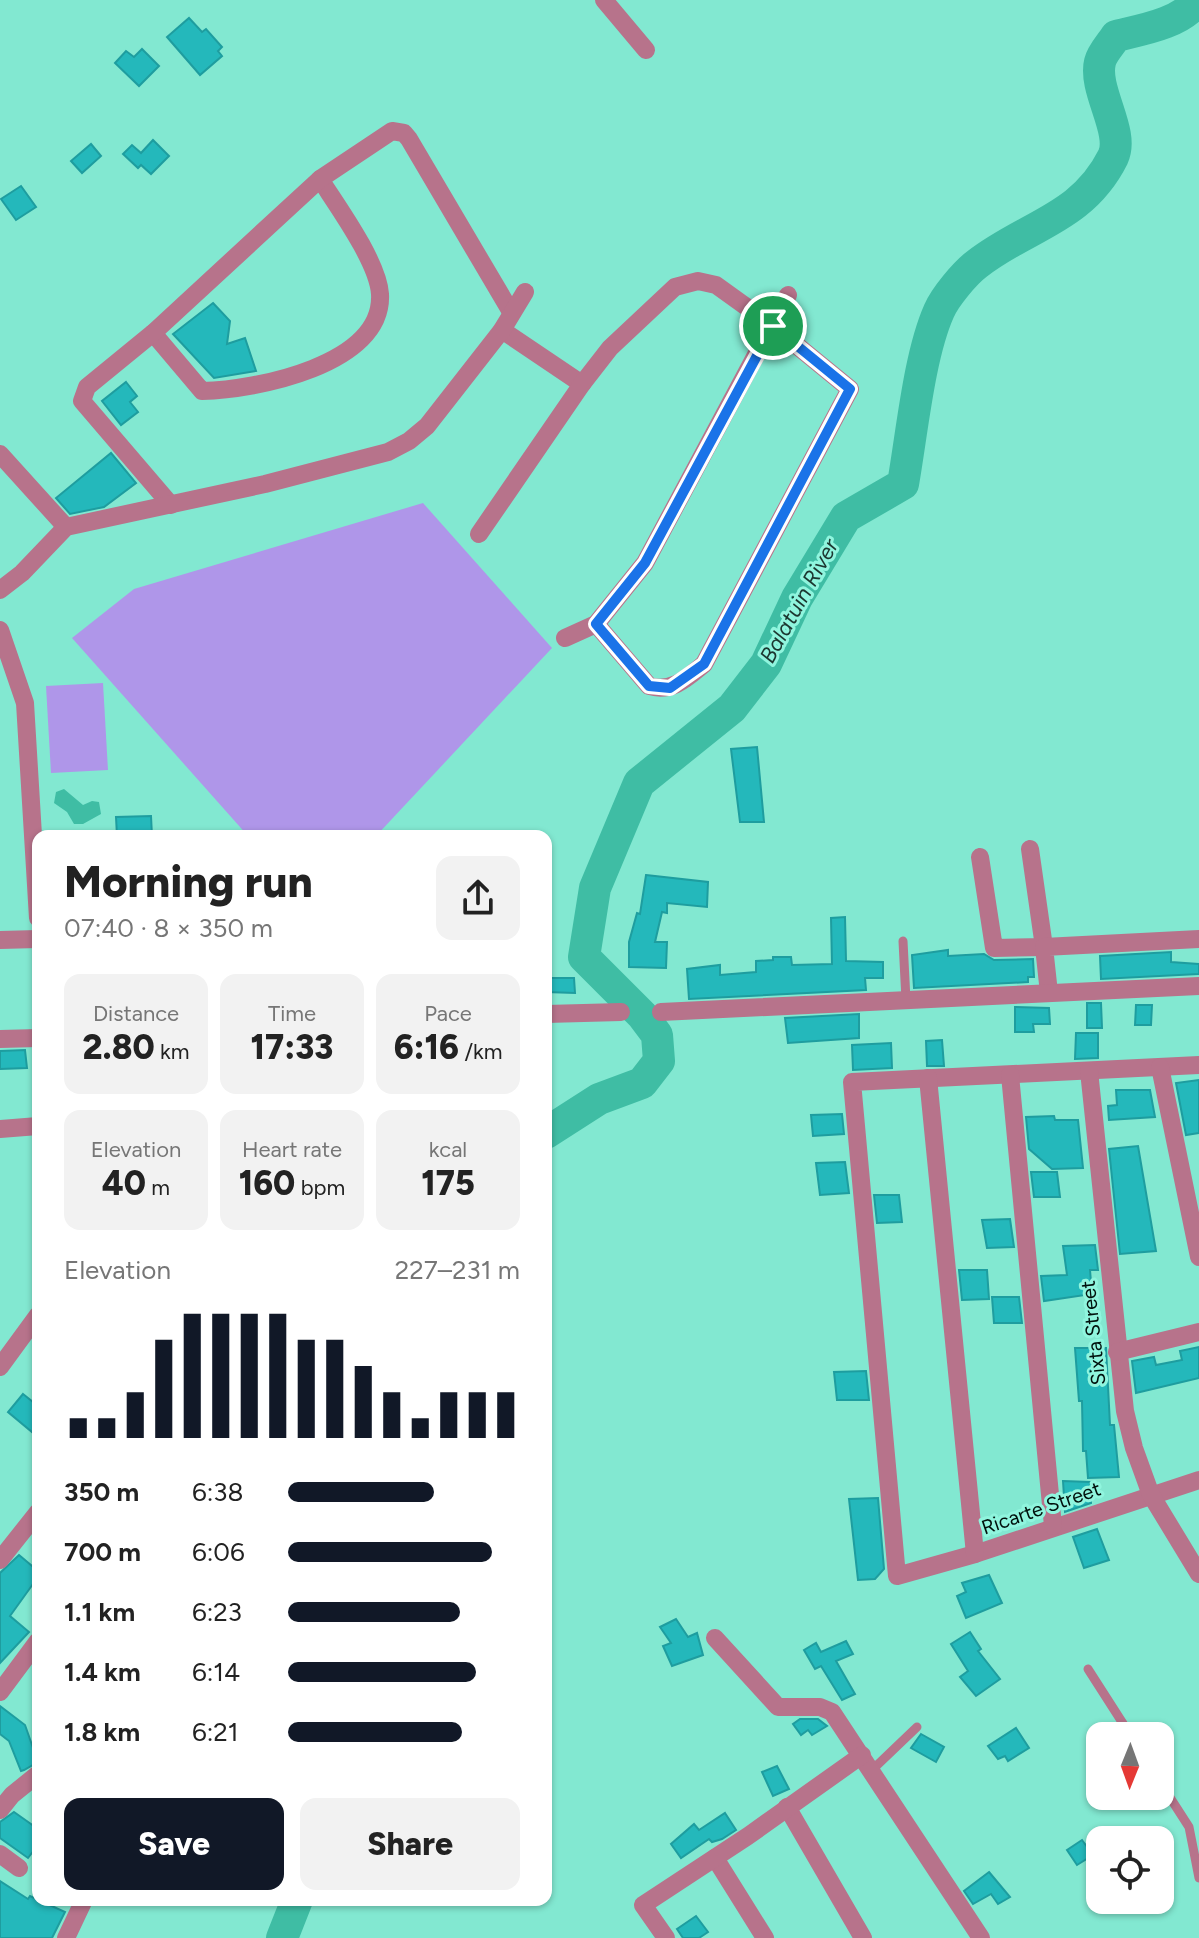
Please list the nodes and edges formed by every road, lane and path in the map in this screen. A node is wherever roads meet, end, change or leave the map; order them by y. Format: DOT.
graph roads {
  1 [pos="604,0"];
  2 [pos="646,50"];
  3 [pos="320,179"];
  4 [pos="525,292"];
  5 [pos="788,295"];
  6 [pos="511,312"];
  7 [pos="773,326"];
  8 [pos="502,330"];
  9 [pos="153,333"];
  10 [pos="582,384"];
  11 [pos="0,454"];
  12 [pos="171,505"];
  13 [pos="66,527"];
  14 [pos="479,534"];
  15 [pos="0,590"];
  16 [pos="596,624"];
  17 [pos="0,630"];
  18 [pos="565,638"];
  19 [pos="33,830"];
  20 [pos="1030,849"];
  21 [pos="980,857"];
  22 [pos="32,939"];
  23 [pos="1199,939"];
  24 [pos="0,940"];
  25 [pos="903,941"];
  26 [pos="1044,947"];
  27 [pos="1199,986"];
  28 [pos="1049,993"];
  29 [pos="906,1000"];
  30 [pos="621,1012"];
  31 [pos="661,1012"];
  32 [pos="552,1014"];
  33 [pos="32,1038"];
  34 [pos="0,1039"];
  35 [pos="1199,1065"];
  36 [pos="1160,1067"];
  37 [pos="1089,1071"];
  38 [pos="1010,1075"];
  39 [pos="928,1078"];
  40 [pos="32,1126"];
  41 [pos="0,1129"];
  42 [pos="1199,1257"];
  43 [pos="32,1323"];
  44 [pos="1199,1332"];
  45 [pos="1117,1352"];
  46 [pos="0,1367"];
  47 [pos="1199,1480"];
  48 [pos="1151,1495"];
  49 [pos="32,1520"];
  50 [pos="1053,1526"];
  51 [pos="975,1554"];
  52 [pos="0,1560"];
  53 [pos="1199,1574"];
  54 [pos="715,1638"];
  55 [pos="32,1649"];
  56 [pos="1088,1669"];
  57 [pos="0,1692"];
  58 [pos="1122,1722"];
  59 [pos="917,1727"];
  60 [pos="866,1763"];
  61 [pos="32,1780"];
  62 [pos="1174,1804"];
  63 [pos="787,1807"];
  64 [pos="0,1810"];
  65 [pos="0,1854"];
  66 [pos="715,1858"];
  67 [pos="19,1868"];
  68 [pos="1199,1878"];
  69 [pos="81,1906"];
  70 [pos="66,1938"];
  71 [pos="666,1938"];
  72 [pos="765,1938"];
  73 [pos="863,1938"];
  74 [pos="981,1938"];
  1 -- 2 [label="street"];
  3 -- 6 [label="street"];
  3 -- 9 [label="street"];
  3 -- 9 [label="street"];
  4 -- 6 [label="street"];
  5 -- 7 [label="street"];
  6 -- 8 [label="street"];
  7 -- 10 [label="street"];
  7 -- 16 [label="street"];
  7 -- 16 [label="street"];
  8 -- 10 [label="street"];
  8 -- 12 [label="street"];
  9 -- 12 [label="street"];
  10 -- 14 [label="street"];
  11 -- 13 [label="street"];
  12 -- 13 [label="street"];
  13 -- 15 [label="street"];
  16 -- 18 [label="street"];
  17 -- 19 [label="street"];
  20 -- 26 [label="street"];
  21 -- 26 [label="street"];
  22 -- 24 [label="street"];
  23 -- 26 [label="street"];
  25 -- 29 [label="lane"];
  26 -- 28 [label="street"];
  27 -- 28 [label="street"];
  28 -- 29 [label="street"];
  29 -- 31 [label="street"];
  30 -- 32 [label="street"];
  33 -- 34 [label="street"];
  35 -- 36 [label="street"];
  36 -- 37 [label="street"];
  36 -- 42 [label="street"];
  37 -- 38 [label="street"];
  37 -- 45 [label="street, Sixta Street"];
  38 -- 39 [label="street"];
  38 -- 50 [label="street"];
  39 -- 51 [label="street"];
  39 -- 51 [label="street, Ricarte Street"];
  40 -- 41 [label="street"];
  43 -- 46 [label="street"];
  44 -- 45 [label="street"];
  45 -- 48 [label="street, Sixta Street"];
  47 -- 48 [label="street, Ricarte Street"];
  48 -- 50 [label="street, Ricarte Street"];
  48 -- 53 [label="street, Sixta Street"];
  49 -- 52 [label="street"];
  50 -- 51 [label="street, Ricarte Street"];
  54 -- 60 [label="street"];
  55 -- 57 [label="street"];
  56 -- 58 [label="lane"];
  59 -- 60 [label="lane"];
  60 -- 63 [label="street"];
  60 -- 74 [label="street"];
  61 -- 64 [label="street"];
  62 -- 68 [label="lane"];
  63 -- 66 [label="street"];
  63 -- 73 [label="street"];
  65 -- 67 [label="street"];
  66 -- 71 [label="street"];
  66 -- 72 [label="street"];
  69 -- 70 [label="street"];
}
